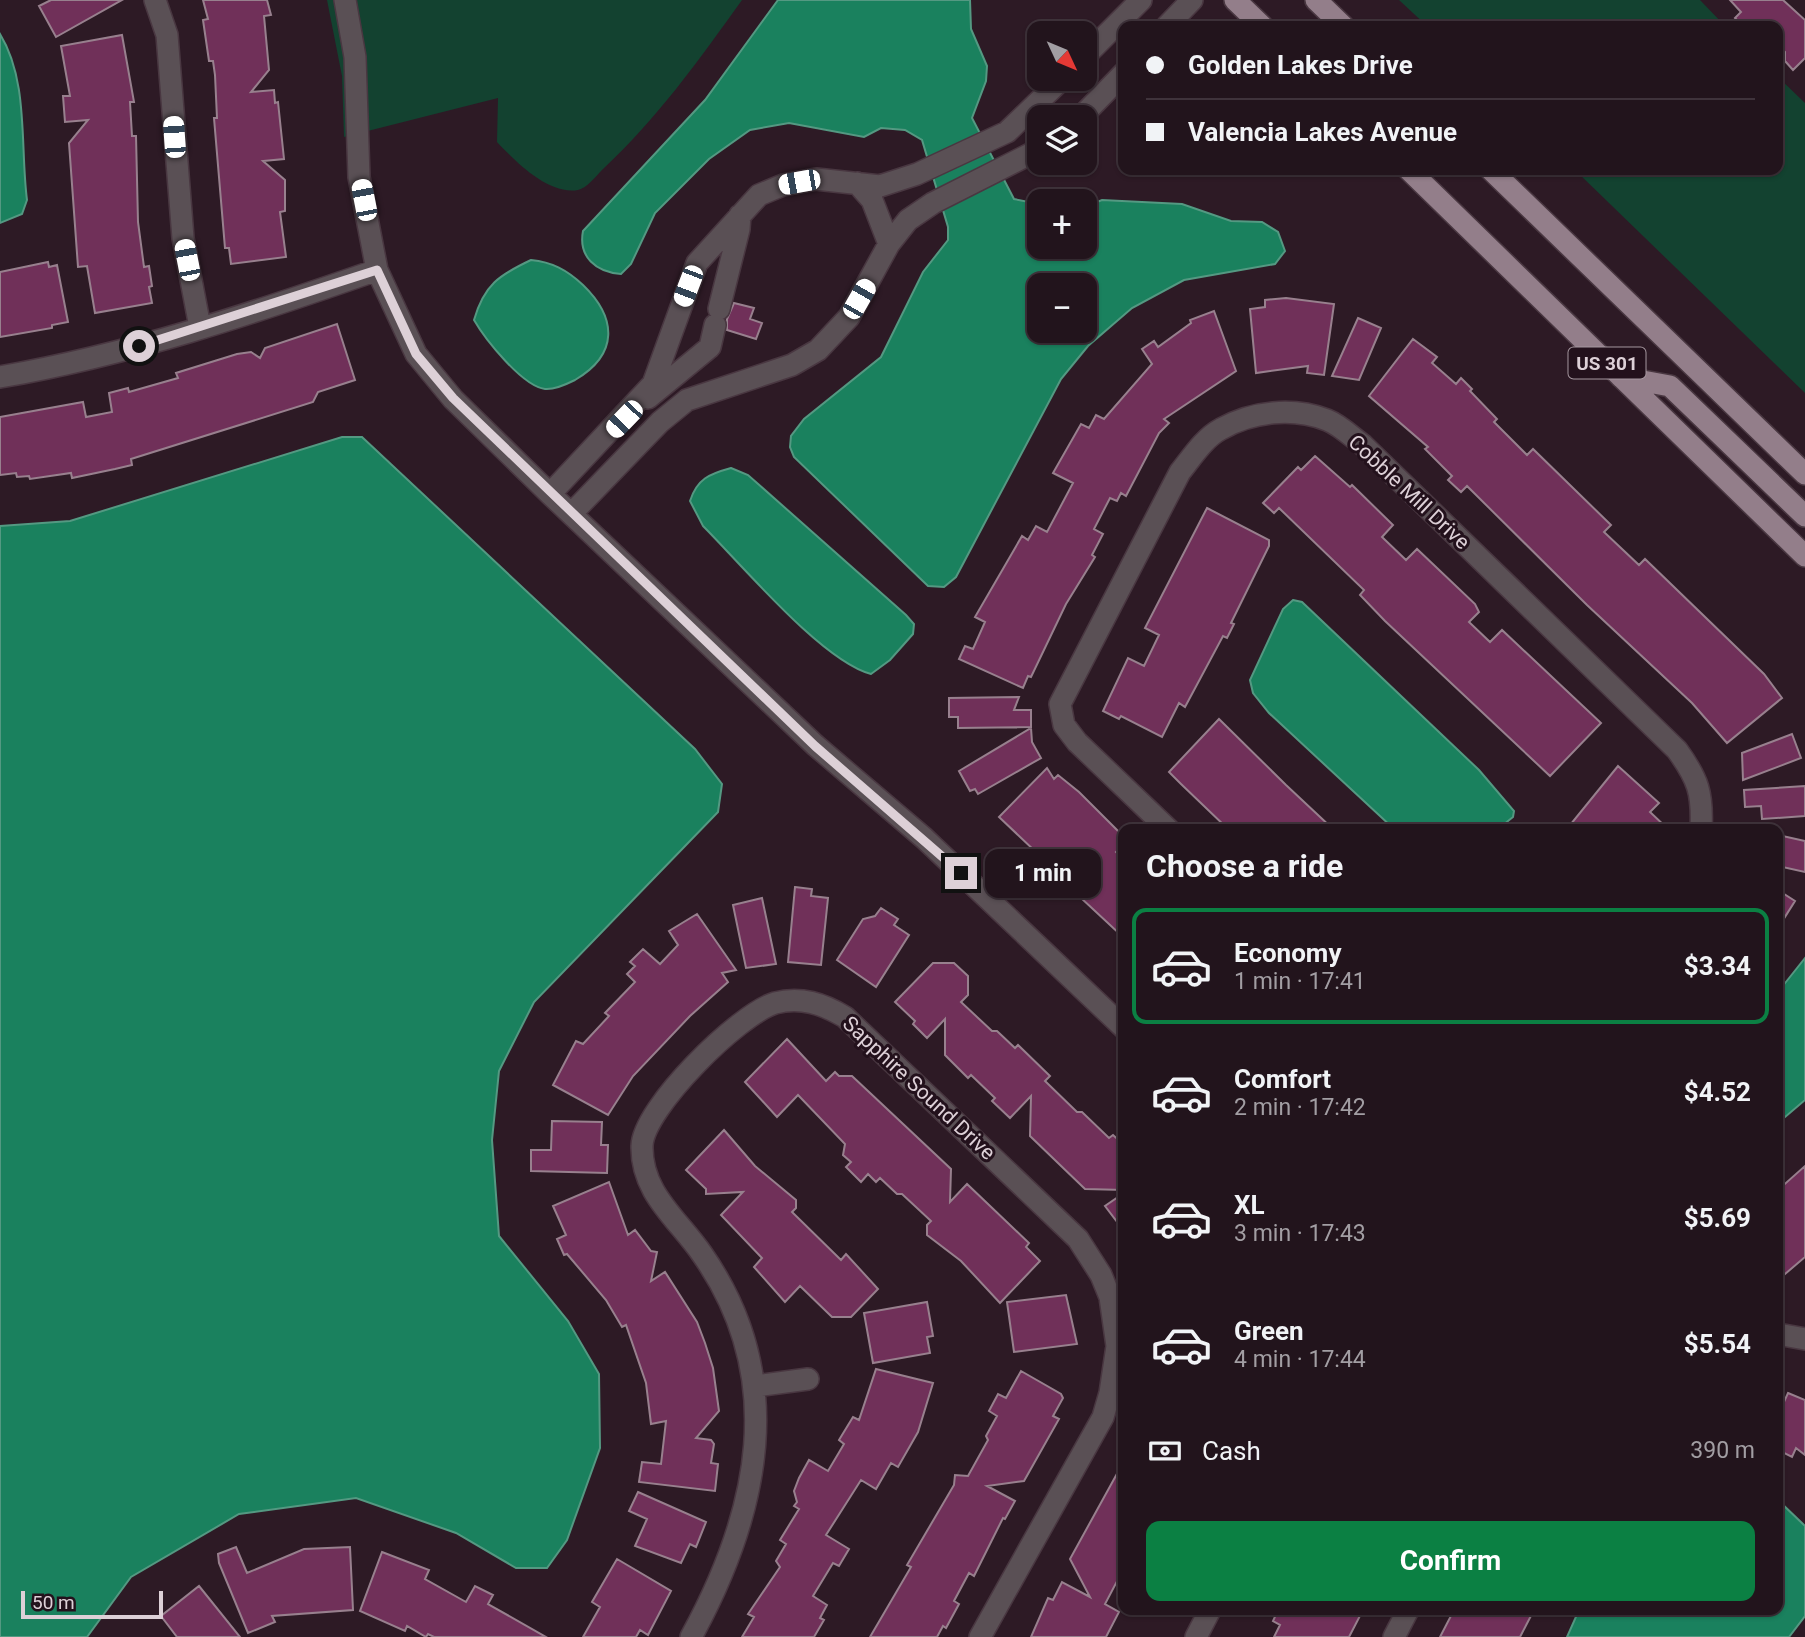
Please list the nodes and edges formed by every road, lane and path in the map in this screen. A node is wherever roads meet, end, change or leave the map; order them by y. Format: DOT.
graph roads {
  1 [pos="155,0"];
  2 [pos="345,0"];
  3 [pos="1141,0"];
  4 [pos="1192,0"];
  5 [pos="1235,0"];
  6 [pos="1316,0"];
  7 [pos="1120,21"];
  8 [pos="1172,21"];
  9 [pos="1257,21"];
  10 [pos="1338,21"];
  11 [pos="1118,23"];
  12 [pos="1097,44"];
  13 [pos="1118,78"];
  14 [pos="1050,91"];
  15 [pos="1092,105"];
  16 [pos="1027,156"];
  17 [pos="1414,175"];
  18 [pos="1496,175"];
  19 [pos="857,183"];
  20 [pos="740,215"];
  21 [pos="890,244"];
  22 [pos="377,270"];
  23 [pos="200,327"];
  24 [pos="0,377"];
  25 [pos="1621,377"];
  26 [pos="624,419"];
  27 [pos="1805,474"];
  28 [pos="550,494"];
  29 [pos="572,513"];
  30 [pos="1805,516"];
  31 [pos="1805,556"];
  32 [pos="1163,824"];
  33 [pos="1702,824"];
  34 [pos="1118,1022"];
  35 [pos="1783,1335"];
  36 [pos="1804,1337"];
  37 [pos="808,1379"];
  38 [pos="755,1386"];
  39 [pos="1207,1615"];
  40 [pos="1405,1615"];
  41 [pos="691,1637"];
  42 [pos="980,1637"];
  43 [pos="1196,1637"];
  44 [pos="1394,1637"];
  1 -- 23 [label="street"];
  2 -- 22 [label="street"];
  3 -- 7 [label="street"];
  4 -- 8 [label="street"];
  5 -- 9 [label="main road"];
  6 -- 10 [label="main road"];
  11 -- 12 [label="street"];
  13 -- 15 [label="street"];
  14 -- 19 [label="street"];
  16 -- 21 [label="street"];
  17 -- 25 [label="main road, US 301"];
  18 -- 27 [label="main road, US 301 / US 301"];
  19 -- 20 [label="street"];
  19 -- 21 [label="street"];
  20 -- 26 [label="street"];
  20 -- 26 [label="street"];
  21 -- 29 [label="street"];
  22 -- 23 [label="street"];
  22 -- 28 [label="street"];
  23 -- 24 [label="street"];
  25 -- 30 [label="main road"];
  25 -- 31 [label="main road, US 301"];
  26 -- 28 [label="street"];
  28 -- 29 [label="street"];
  29 -- 34 [label="street"];
  32 -- 33 [label="street, Cobble Mill Drive"];
  35 -- 36 [label="street"];
  37 -- 38 [label="street"];
  38 -- 41 [label="street, Sapphire Sound Drive"];
  38 -- 42 [label="street, Sapphire Sound Drive"];
  39 -- 43 [label="street"];
  40 -- 44 [label="street"];
}
